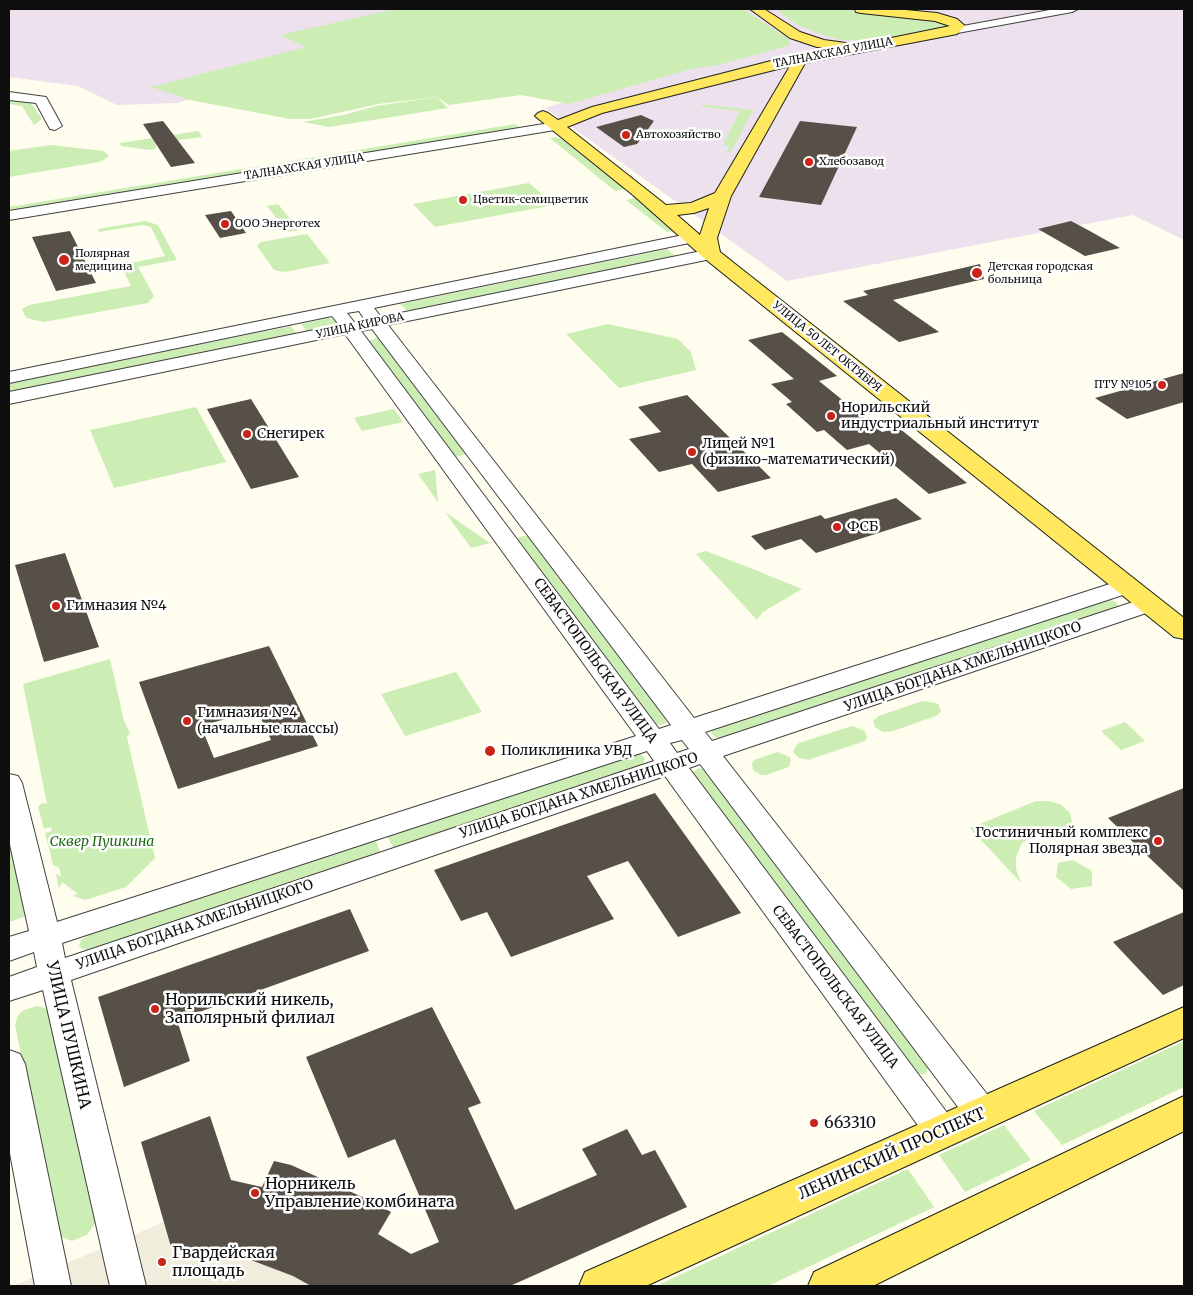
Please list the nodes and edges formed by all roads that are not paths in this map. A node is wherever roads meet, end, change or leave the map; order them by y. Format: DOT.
graph roads {
  1 [pos="756,9"];
  2 [pos="860,9"];
  3 [pos="1043,9"];
  4 [pos="1072,9"];
  5 [pos="980,14"];
  6 [pos="964,15"];
  7 [pos="926,16"];
  8 [pos="956,27"];
  9 [pos="795,35"];
  10 [pos="868,47"];
  11 [pos="800,60"];
  12 [pos="771,65"];
  13 [pos="9,96"];
  14 [pos="549,121"];
  15 [pos="55,126"];
  16 [pos="722,196"];
  17 [pos="9,202"];
  18 [pos="662,210"];
  19 [pos="9,216"];
  20 [pos="693,238"];
  21 [pos="712,254"];
  22 [pos="370,314"];
  23 [pos="343,319"];
  24 [pos="9,377"];
  25 [pos="9,398"];
  26 [pos="478,456"];
  27 [pos="449,463"];
  28 [pos="532,526"];
  29 [pos="501,534"];
  30 [pos="1127,586"];
  31 [pos="1150,604"];
  32 [pos="1184,631"];
  33 [pos="687,728"];
  34 [pos="653,740"];
  35 [pos="706,753"];
  36 [pos="672,765"];
  37 [pos="9,783"];
  38 [pos="45,937"];
  39 [pos="9,949"];
  40 [pos="54,973"];
  41 [pos="9,989"];
  42 [pos="1184,1022"];
  43 [pos="9,1064"];
  44 [pos="1184,1113"];
  45 [pos="982,1114"];
  46 [pos="942,1132"];
  47 [pos="53,1286"];
  48 [pos="128,1286"];
  49 [pos="600,1286"];
  50 [pos="829,1286"];
  1 -- 9 [label="main road"];
  2 -- 7 [label="main road"];
  3 -- 5 [label="street"];
  4 -- 8 [label="street, ТАЛНАХСКАЯ УЛИЦА"];
  6 -- 7 [label="street"];
  7 -- 8 [label="main road"];
  8 -- 10 [label="main road, ТАЛНАХСКАЯ УЛИЦА"];
  9 -- 10 [label="main road"];
  9 -- 12 [label="main road"];
  10 -- 11 [label="main road, ТАЛНАХСКАЯ УЛИЦА"];
  11 -- 12 [label="main road, ТАЛНАХСКАЯ УЛИЦА"];
  11 -- 16 [label="main road"];
  12 -- 14 [label="main road, ТАЛНАХСКАЯ УЛИЦА"];
  13 -- 15 [label="street"];
  14 -- 17 [label="street, ТАЛНАХСКАЯ УЛИЦА"];
  14 -- 18 [label="main road, УЛИЦА 50 ЛЕТ ОКТЯБРЯ"];
  14 -- 19 [label="street, ТАЛНАХСКАЯ УЛИЦА"];
  16 -- 18 [label="main road"];
  16 -- 21 [label="main road"];
  18 -- 20 [label="main road, УЛИЦА 50 ЛЕТ ОКТЯБРЯ"];
  20 -- 21 [label="main road, УЛИЦА 50 ЛЕТ ОКТЯБРЯ"];
  20 -- 22 [label="street, УЛИЦА КИРОВА"];
  21 -- 22 [label="street, УЛИЦА КИРОВА"];
  21 -- 30 [label="main road, УЛИЦА 50 ЛЕТ ОКТЯБРЯ"];
  22 -- 23 [label="street, УЛИЦА КИРОВА"];
  22 -- 26 [label="street"];
  23 -- 24 [label="street, УЛИЦА КИРОВА"];
  23 -- 25 [label="street, УЛИЦА КИРОВА"];
  23 -- 27 [label="street, СЕВАСТОПОЛЬСКАЯ УЛИЦА"];
  26 -- 27 [label="street"];
  26 -- 28 [label="street"];
  27 -- 29 [label="street, СЕВАСТОПОЛЬСКАЯ УЛИЦА"];
  28 -- 29 [label="street"];
  28 -- 33 [label="street"];
  29 -- 34 [label="street, СЕВАСТОПОЛЬСКАЯ УЛИЦА"];
  30 -- 31 [label="main road, УЛИЦА 50 ЛЕТ ОКТЯБРЯ"];
  30 -- 33 [label="street, УЛИЦА БОГДАНА ХМЕЛЬНИЦКОГО"];
  31 -- 32 [label="main road, УЛИЦА 50 ЛЕТ ОКТЯБРЯ"];
  31 -- 35 [label="street, УЛИЦА БОГДАНА ХМЕЛЬНИЦКОГО"];
  33 -- 34 [label="street, УЛИЦА БОГДАНА ХМЕЛЬНИЦКОГО"];
  33 -- 35 [label="street"];
  34 -- 36 [label="street, СЕВАСТОПОЛЬСКАЯ УЛИЦА"];
  34 -- 38 [label="street, УЛИЦА БОГДАНА ХМЕЛЬНИЦКОГО"];
  35 -- 36 [label="street, УЛИЦА БОГДАНА ХМЕЛЬНИЦКОГО"];
  35 -- 45 [label="street"];
  36 -- 40 [label="street, УЛИЦА БОГДАНА ХМЕЛЬНИЦКОГО"];
  36 -- 46 [label="street, СЕВАСТОПОЛЬСКАЯ УЛИЦА"];
  37 -- 38 [label="street, УЛИЦА ПУШКИНА"];
  38 -- 39 [label="street, УЛИЦА БОГДАНА ХМЕЛЬНИЦКОГО"];
  38 -- 40 [label="street, УЛИЦА ПУШКИНА"];
  40 -- 41 [label="street, УЛИЦА БОГДАНА ХМЕЛЬНИЦКОГО"];
  40 -- 48 [label="street, УЛИЦА ПУШКИНА"];
  42 -- 45 [label="main road, ЛЕНИНСКИЙ ПРОСПЕКТ"];
  43 -- 47 [label="street"];
  44 -- 50 [label="main road"];
  45 -- 46 [label="main road, ЛЕНИНСКИЙ ПРОСПЕКТ"];
  46 -- 49 [label="main road, ЛЕНИНСКИЙ ПРОСПЕКТ"];
}
